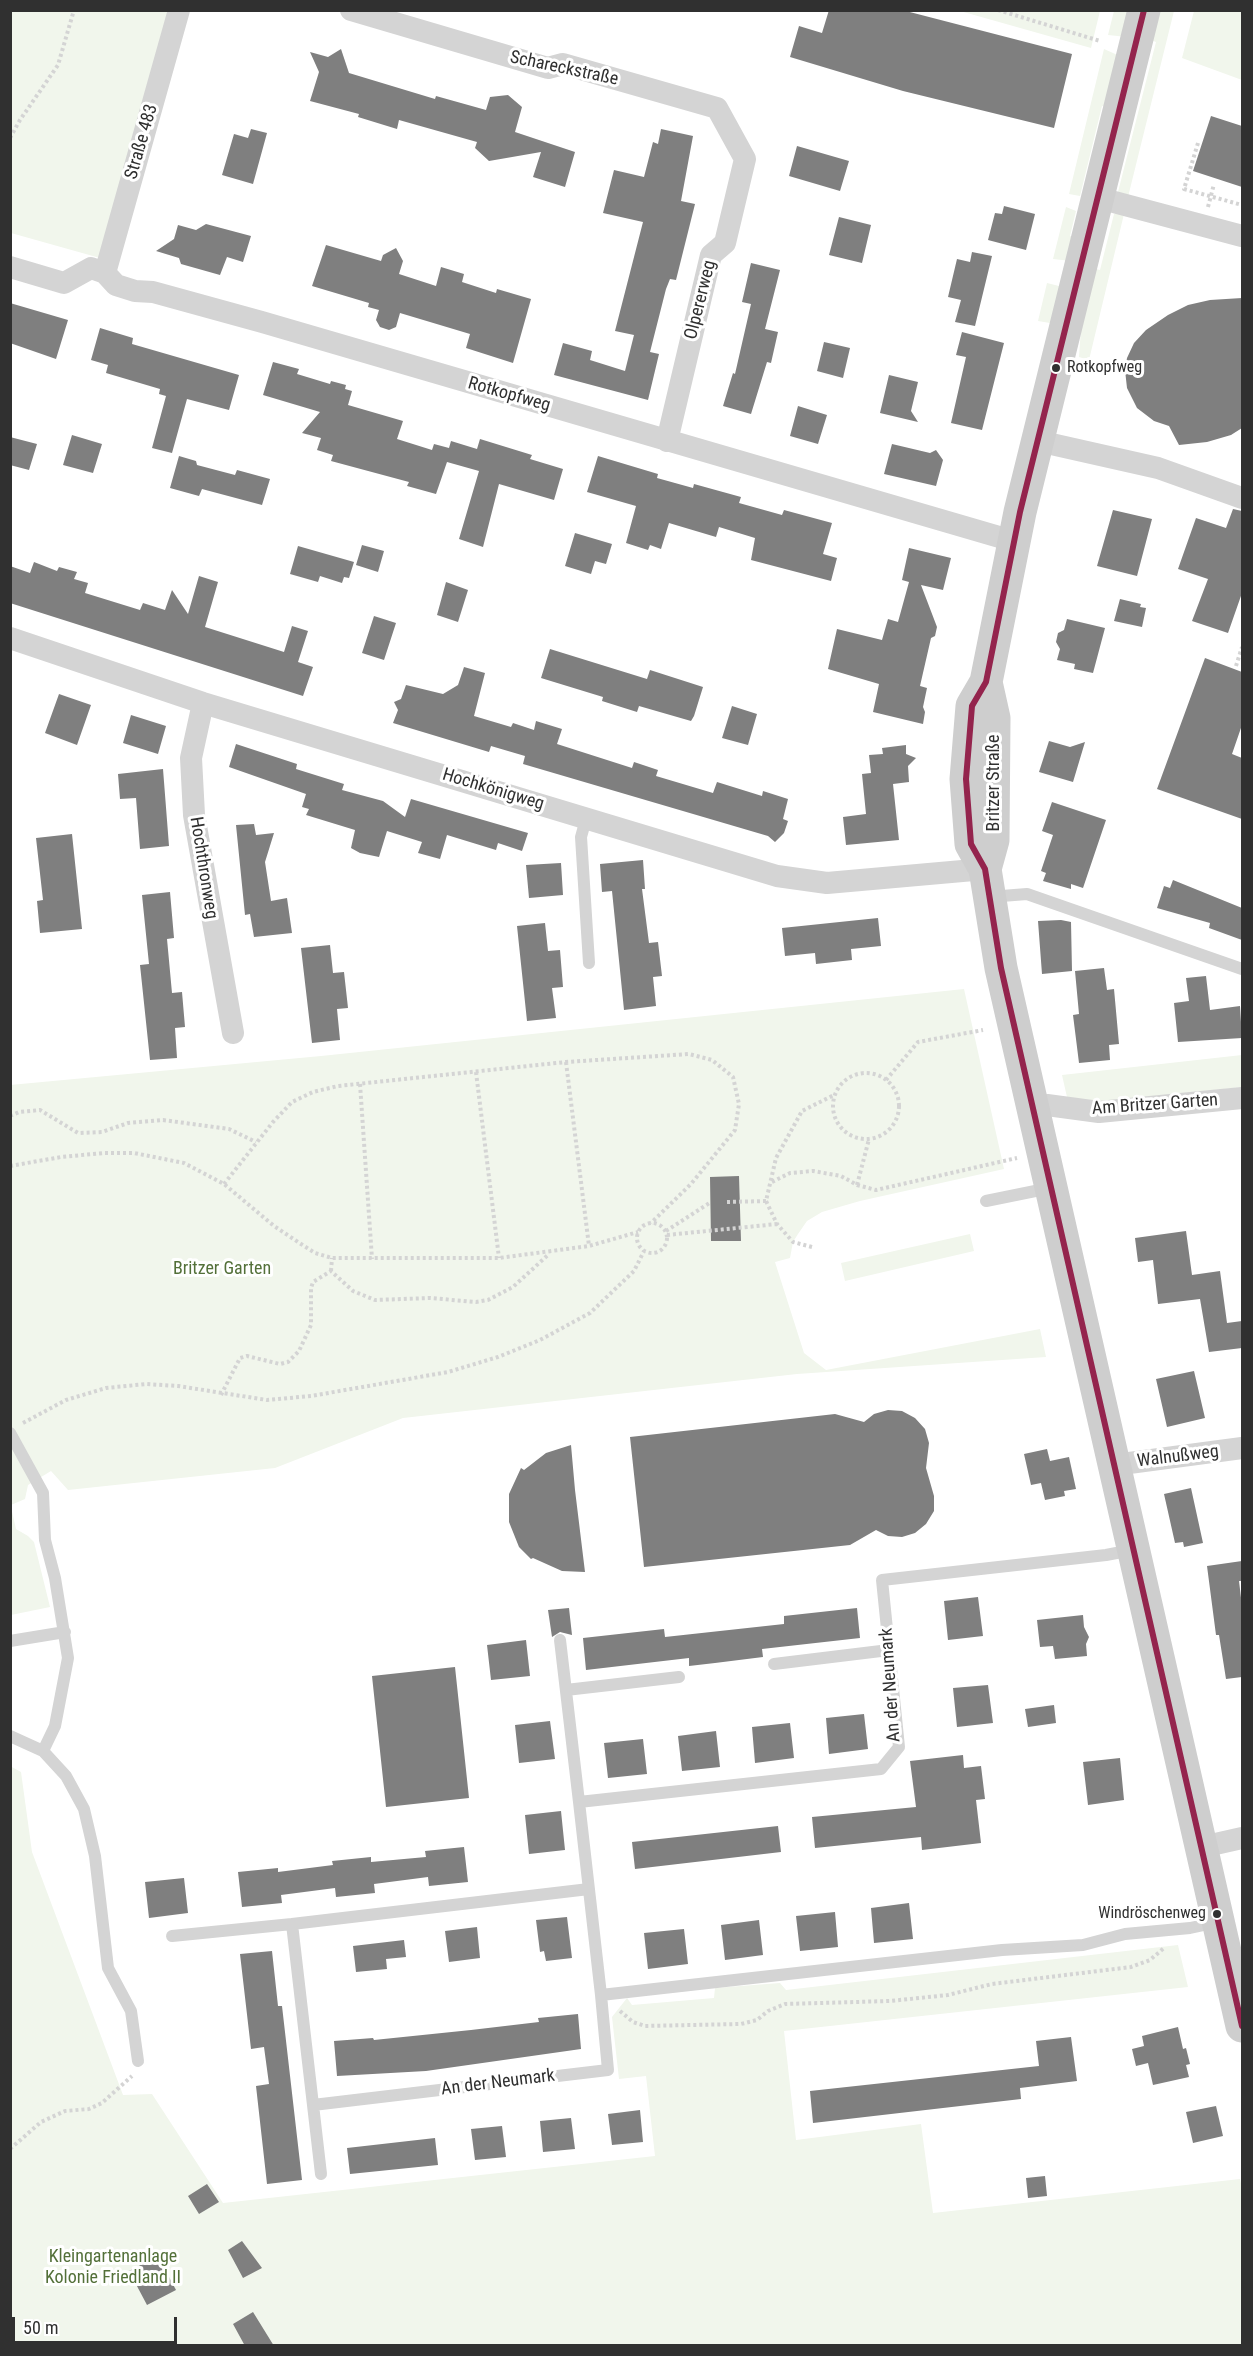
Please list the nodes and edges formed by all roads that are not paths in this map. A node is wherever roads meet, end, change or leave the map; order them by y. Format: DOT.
graph roads {
  1 [pos="179,10"];
  2 [pos="351,10"];
  3 [pos="1144,10"];
  4 [pos="731,132"];
  5 [pos="1099,198"];
  6 [pos="1242,236"];
  7 [pos="10,267"];
  8 [pos="105,273"];
  9 [pos="667,441"];
  10 [pos="1038,441"];
  11 [pos="1242,498"];
  12 [pos="1013,541"];
  13 [pos="10,638"];
  14 [pos="203,703"];
  15 [pos="586,819"];
  16 [pos="987,883"];
  17 [pos="589,963"];
  18 [pos="1242,969"];
  19 [pos="233,1033"];
  20 [pos="1242,1098"];
  21 [pos="1033,1107"];
  22 [pos="1051,1187"];
  23 [pos="987,1202"];
  24 [pos="15,1429"];
  25 [pos="1242,1448"];
  26 [pos="1114,1465"];
  27 [pos="1133,1549"];
  28 [pos="65,1632"];
  29 [pos="560,1640"];
  30 [pos="10,1641"];
  31 [pos="890,1650"];
  32 [pos="774,1665"];
  33 [pos="679,1677"];
  34 [pos="566,1689"];
  35 [pos="10,1736"];
  36 [pos="43,1751"];
  37 [pos="579,1802"];
  38 [pos="1242,1838"];
  39 [pos="1202,1847"];
  40 [pos="589,1889"];
  41 [pos="1219,1922"];
  42 [pos="292,1924"];
  43 [pos="172,1936"];
  44 [pos="601,1995"];
  45 [pos="1242,2026"];
  46 [pos="138,2061"];
  47 [pos="314,2106"];
  48 [pos="321,2174"];
  1 -- 8 [label="street, Straße 483"];
  2 -- 4 [label="street, Schareckstraße"];
  3 -- 5 [label="main road, Britzer Straße"];
  4 -- 9 [label="street, Olpererweg"];
  5 -- 6 [label="street"];
  5 -- 10 [label="main road, Britzer Straße"];
  7 -- 8 [label="street"];
  8 -- 9 [label="street, Rotkopfweg"];
  9 -- 12 [label="street, Rotkopfweg"];
  10 -- 11 [label="street"];
  10 -- 12 [label="main road, Britzer Straße"];
  12 -- 16 [label="main road, Britzer Straße"];
  13 -- 14 [label="street, Hochkönigweg"];
  14 -- 15 [label="street, Hochkönigweg"];
  14 -- 19 [label="street, Hochthronweg"];
  15 -- 16 [label="street, Hochkönigweg"];
  15 -- 17 [label="lane"];
  16 -- 18 [label="lane"];
  16 -- 21 [label="main road, Britzer Straße"];
  20 -- 21 [label="street, Am Britzer Garten"];
  21 -- 22 [label="main road, Britzer Straße"];
  22 -- 23 [label="lane"];
  22 -- 26 [label="main road, Britzer Straße"];
  24 -- 28 [label="lane"];
  25 -- 26 [label="street, Walnußweg"];
  26 -- 27 [label="main road, Britzer Straße"];
  27 -- 31 [label="lane, An der Neumark"];
  27 -- 39 [label="main road, Britzer Straße"];
  28 -- 30 [label="lane"];
  28 -- 36 [label="lane"];
  29 -- 34 [label="lane, An der Neumark"];
  31 -- 32 [label="lane"];
  31 -- 37 [label="lane, An der Neumark"];
  33 -- 34 [label="lane"];
  34 -- 37 [label="lane, An der Neumark"];
  35 -- 36 [label="lane"];
  36 -- 46 [label="lane"];
  37 -- 40 [label="lane, An der Neumark"];
  38 -- 39 [label="street"];
  39 -- 41 [label="main road, Britzer Straße"];
  40 -- 42 [label="lane"];
  40 -- 44 [label="lane, An der Neumark"];
  41 -- 44 [label="lane"];
  41 -- 45 [label="main road, Britzer Straße"];
  42 -- 43 [label="lane"];
  42 -- 47 [label="lane"];
  44 -- 47 [label="lane, An der Neumark"];
  47 -- 48 [label="lane"];
}
